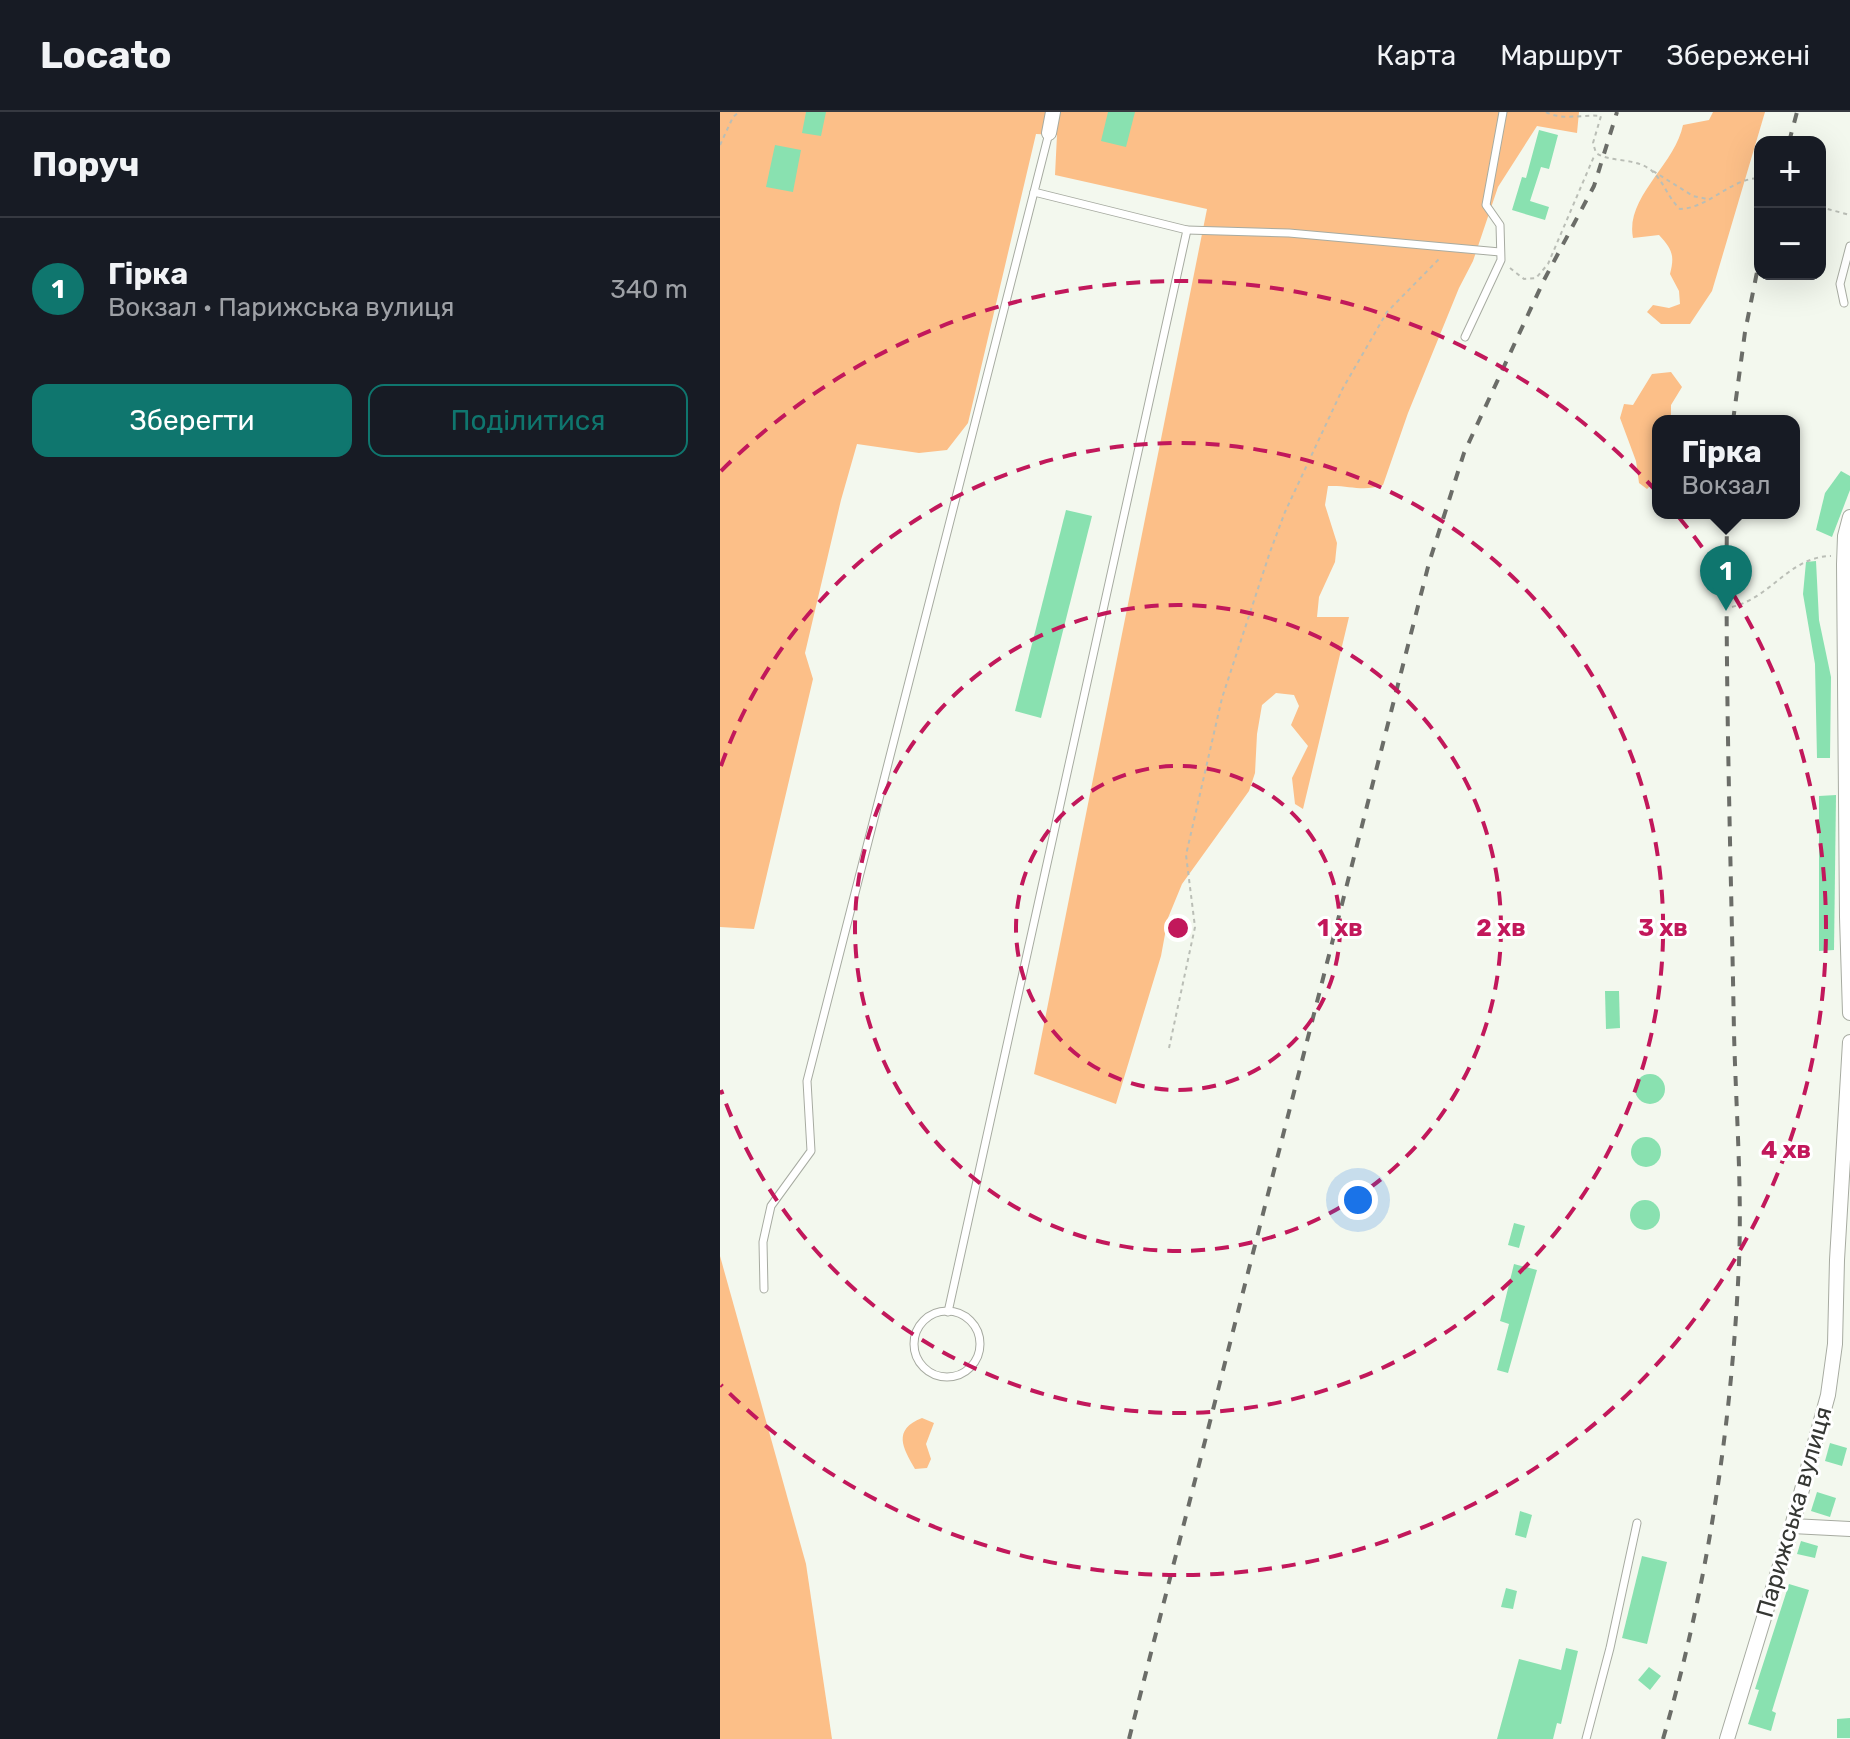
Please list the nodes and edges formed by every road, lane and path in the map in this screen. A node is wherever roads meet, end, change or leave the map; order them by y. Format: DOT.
graph roads {
  1 [pos="739,112"];
  2 [pos="1053,112"];
  3 [pos="1503,112"];
  4 [pos="1546,112"];
  5 [pos="1049,133"];
  6 [pos="720,145"];
  7 [pos="1596,153"];
  8 [pos="1651,170"];
  9 [pos="1754,179"];
  10 [pos="1034,192"];
  11 [pos="1708,199"];
  12 [pos="1824,208"];
  13 [pos="1850,215"];
  14 [pos="1187,230"];
  15 [pos="1850,246"];
  16 [pos="1451,249"];
  17 [pos="1500,256"];
  18 [pos="1844,303"];
  19 [pos="1465,337"];
  20 [pos="1850,517"];
  21 [pos="1844,556"];
  22 [pos="1732,607"];
  23 [pos="1848,755"];
  24 [pos="1849,974"];
  25 [pos="1850,1013"];
  26 [pos="1850,1042"];
  27 [pos="1169,1048"];
  28 [pos="764,1289"];
  29 [pos="948,1312"];
  30 [pos="1637,1523"];
  31 [pos="1792,1526"];
  32 [pos="1850,1529"];
  33 [pos="1586,1739"];
  34 [pos="1727,1739"];
  1 -- 6 [label="path"];
  2 -- 5 [label="street"];
  3 -- 17 [label="lane"];
  4 -- 7 [label="path"];
  5 -- 10 [label="lane"];
  7 -- 8 [label="path"];
  7 -- 17 [label="path"];
  8 -- 11 [label="path"];
  8 -- 11 [label="path"];
  9 -- 11 [label="path"];
  10 -- 14 [label="lane"];
  10 -- 28 [label="lane"];
  12 -- 13 [label="path"];
  14 -- 16 [label="lane"];
  14 -- 29 [label="lane"];
  15 -- 18 [label="lane"];
  16 -- 17 [label="lane"];
  16 -- 27 [label="path"];
  17 -- 19 [label="lane"];
  20 -- 21 [label="street"];
  21 -- 22 [label="path"];
  21 -- 23 [label="street"];
  23 -- 24 [label="street"];
  24 -- 25 [label="street"];
  26 -- 31 [label="street, Парижська вулиця"];
  29 -- 29 [label="lane"];
  30 -- 33 [label="lane"];
  31 -- 32 [label="street"];
  31 -- 34 [label="street, Парижська вулиця"];
}
